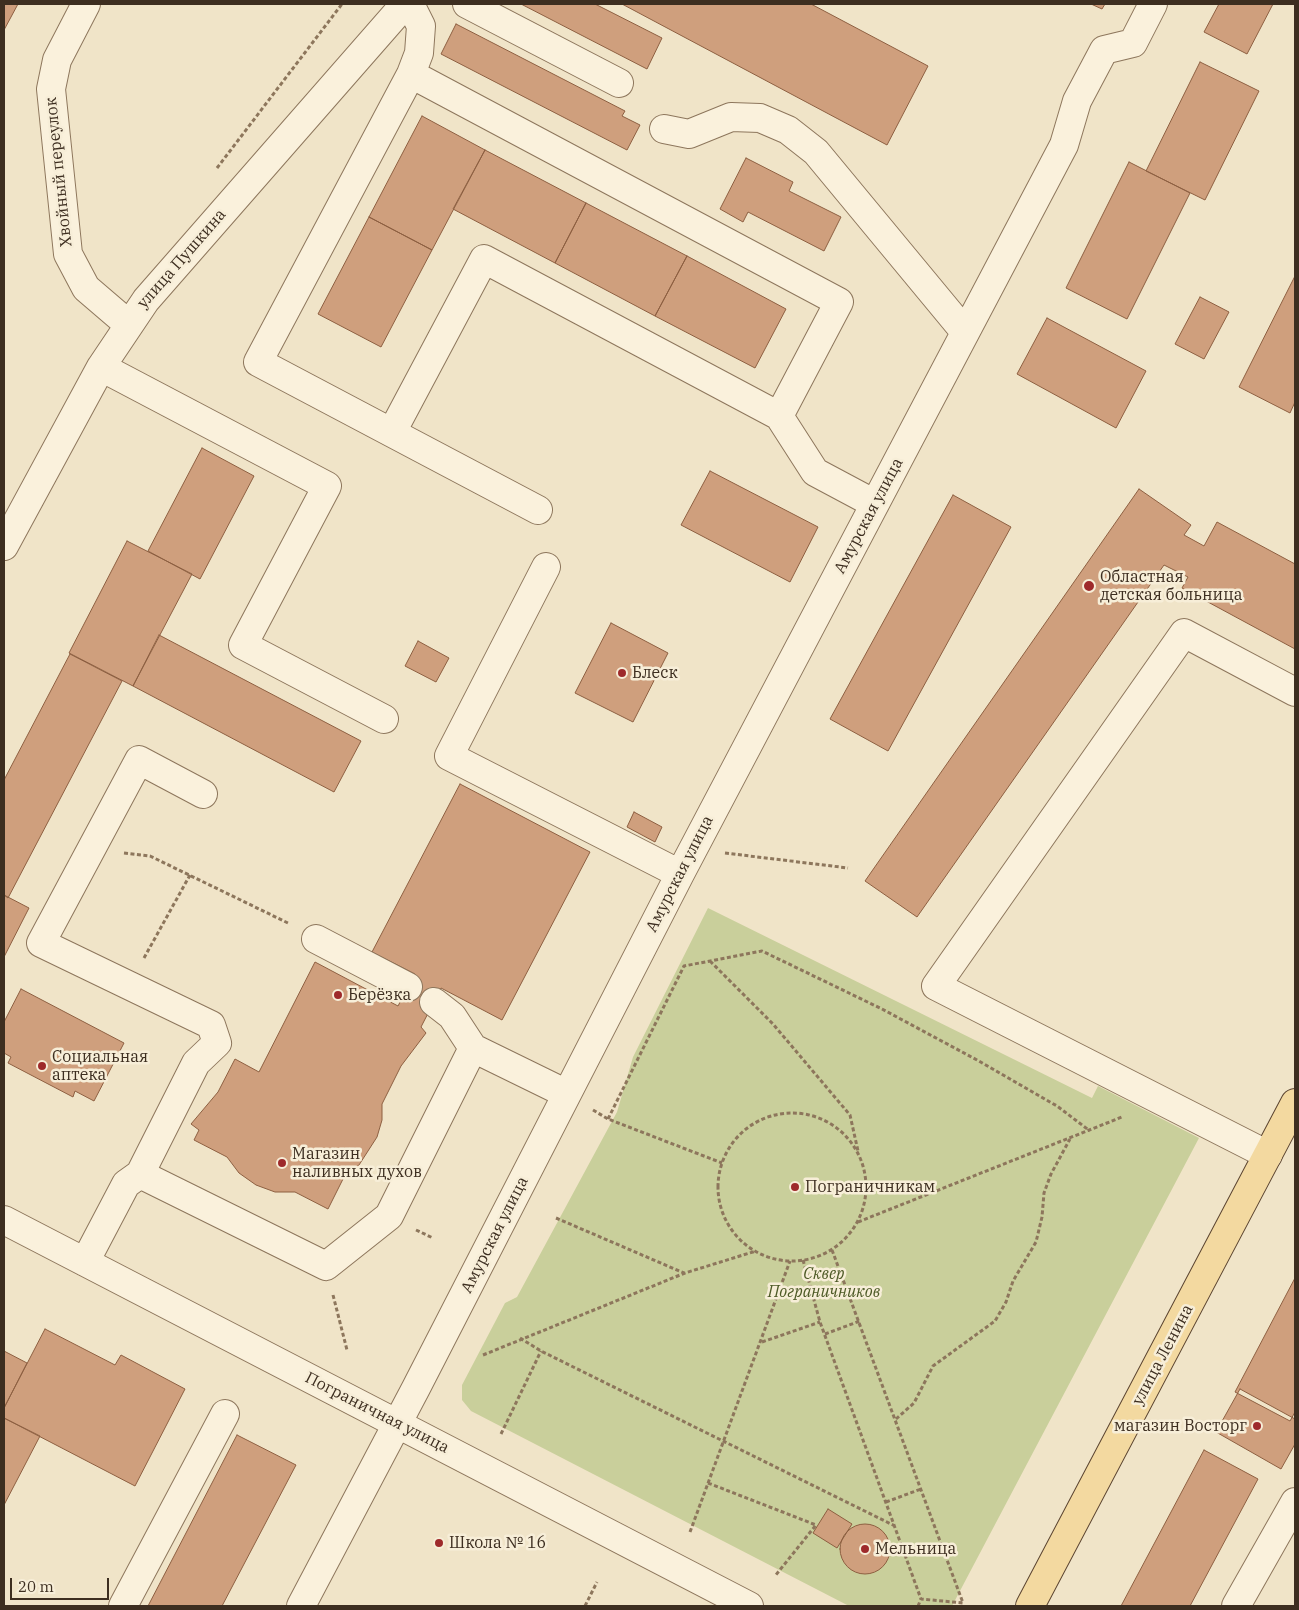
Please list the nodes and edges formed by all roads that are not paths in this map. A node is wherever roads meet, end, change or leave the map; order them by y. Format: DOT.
graph roads {
  1 [pos="86,4"];
  2 [pos="405,4"];
  3 [pos="410,4"];
  4 [pos="467,4"];
  5 [pos="1153,4"];
  6 [pos="411,74"];
  7 [pos="619,83"];
  8 [pos="664,129"];
  9 [pos="128,324"];
  10 [pos="965,332"];
  11 [pos="101,367"];
  12 [pos="779,416"];
  13 [pos="392,432"];
  14 [pos="875,504"];
  15 [pos="538,510"];
  16 [pos="4,546"];
  17 [pos="546,566"];
  18 [pos="1295,692"];
  19 [pos="384,719"];
  20 [pos="203,794"];
  21 [pos="680,874"];
  22 [pos="306,933"];
  23 [pos="408,987"];
  24 [pos="434,1002"];
  25 [pos="473,1048"];
  26 [pos="567,1094"];
  27 [pos="1295,1103"];
  28 [pos="1268,1155"];
  29 [pos="140,1174"];
  30 [pos="4,1220"];
  31 [pos="85,1262"];
  32 [pos="225,1414"];
  33 [pos="398,1424"];
  34 [pos="1295,1502"];
  35 [pos="124,1606"];
  36 [pos="300,1606"];
  37 [pos="749,1606"];
  38 [pos="1030,1606"];
  39 [pos="1236,1606"];
  1 -- 9 [label="street, Хвойный переулок"];
  2 -- 9 [label="street, улица Пушкина"];
  3 -- 6 [label="street"];
  4 -- 7 [label="street"];
  5 -- 10 [label="street, Амурская улица"];
  6 -- 12 [label="street"];
  6 -- 13 [label="street"];
  8 -- 10 [label="street"];
  9 -- 11 [label="street, улица Пушкина"];
  10 -- 14 [label="street, Амурская улица"];
  11 -- 16 [label="street, улица Пушкина"];
  11 -- 19 [label="street"];
  12 -- 13 [label="street"];
  12 -- 14 [label="street"];
  13 -- 15 [label="street"];
  14 -- 21 [label="street, Амурская улица"];
  17 -- 21 [label="street"];
  18 -- 28 [label="street"];
  20 -- 29 [label="street"];
  21 -- 26 [label="street, Амурская улица"];
  22 -- 23 [label="street"];
  24 -- 25 [label="street"];
  25 -- 26 [label="street"];
  25 -- 29 [label="street"];
  26 -- 33 [label="street, Амурская улица"];
  27 -- 28 [label="main road, улица Ленина"];
  28 -- 38 [label="main road, улица Ленина"];
  29 -- 31 [label="street"];
  30 -- 31 [label="street, Пограничная улица"];
  31 -- 33 [label="street, Пограничная улица"];
  32 -- 35 [label="street"];
  33 -- 36 [label="street, Амурская улица"];
  33 -- 37 [label="street, Пограничная улица"];
  34 -- 39 [label="street"];
}
